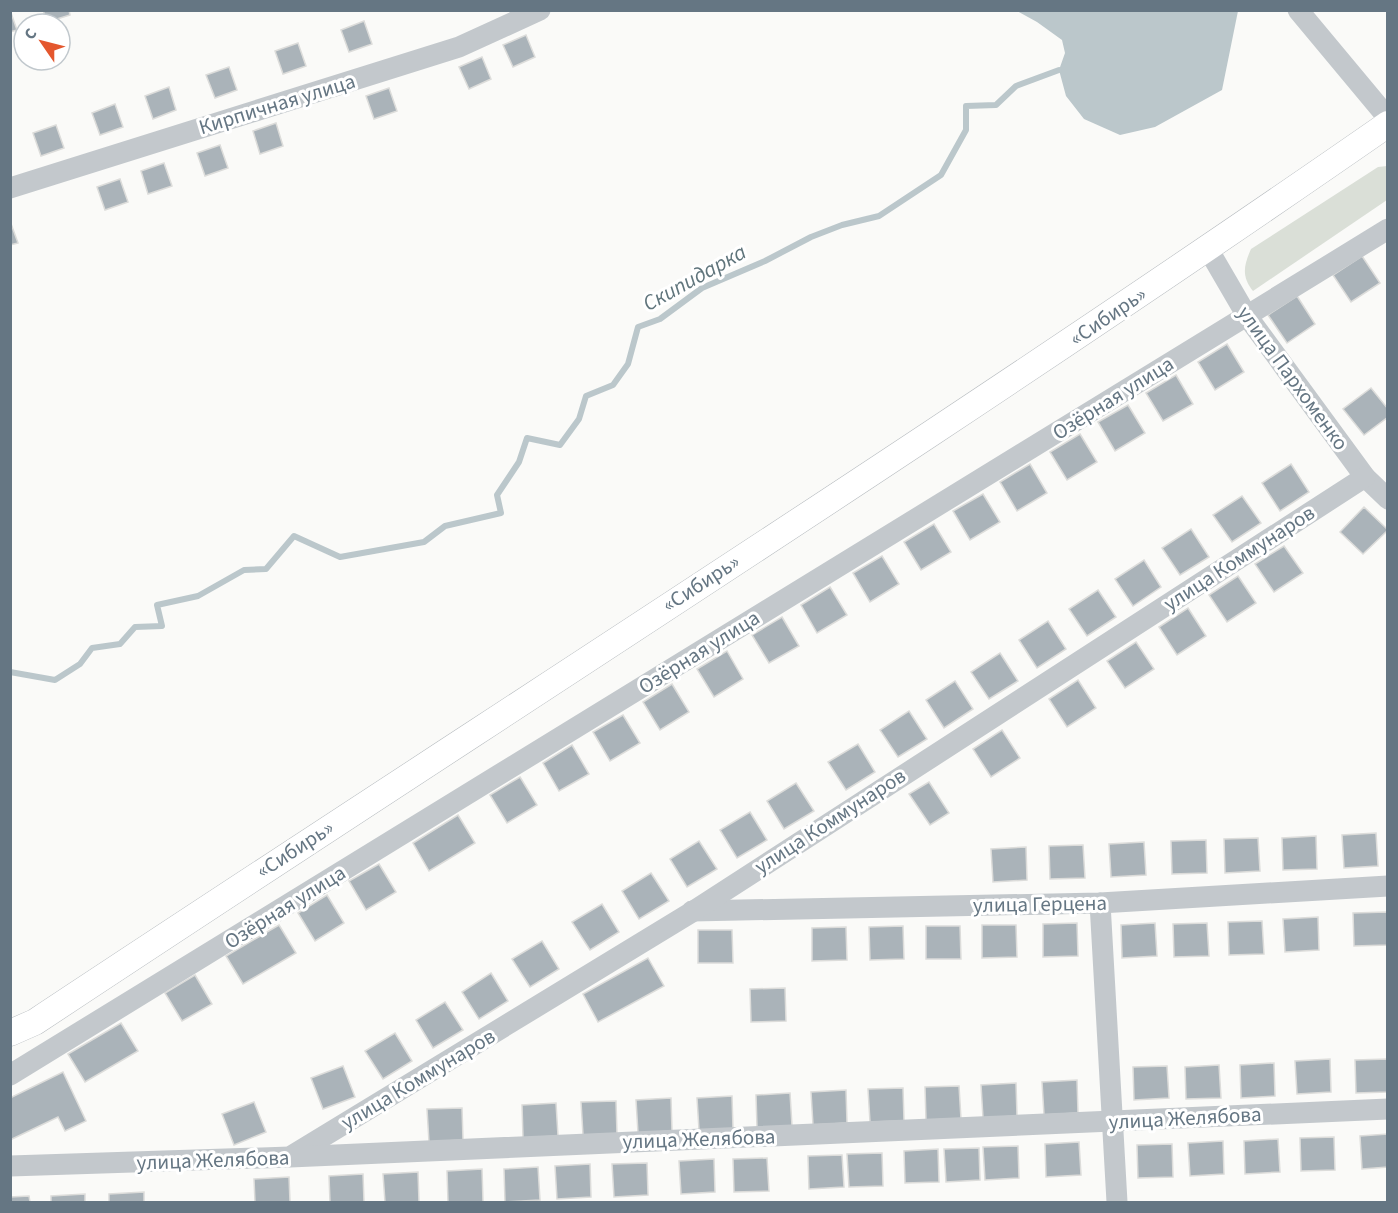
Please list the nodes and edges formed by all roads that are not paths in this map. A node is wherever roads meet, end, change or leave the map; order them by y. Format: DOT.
graph roads {
  1 [pos="540,10"];
  2 [pos="1298,10"];
  3 [pos="1388,118"];
  4 [pos="1388,124"];
  5 [pos="10,188"];
  6 [pos="1388,229"];
  7 [pos="1208,249"];
  8 [pos="1247,316"];
  9 [pos="1365,477"];
  10 [pos="1388,499"];
  11 [pos="1388,886"];
  12 [pos="1100,903"];
  13 [pos="692,912"];
  14 [pos="10,1034"];
  15 [pos="10,1075"];
  16 [pos="1388,1109"];
  17 [pos="1114,1121"];
  18 [pos="290,1157"];
  19 [pos="10,1166"];
  20 [pos="1117,1203"];
  1 -- 5 [label="street, Кирпичная улица"];
  2 -- 3 [label="street"];
  4 -- 7 [label="main road, «Сибирь»"];
  6 -- 8 [label="street, Озёрная улица"];
  7 -- 8 [label="street, улица Пархоменко"];
  7 -- 14 [label="main road, «Сибирь»"];
  8 -- 9 [label="street, улица Пархоменко"];
  8 -- 15 [label="street, Озёрная улица"];
  9 -- 10 [label="street, улица Пархоменко"];
  9 -- 13 [label="street, улица Коммунаров"];
  11 -- 12 [label="street, улица Герцена"];
  12 -- 13 [label="street, улица Герцена"];
  12 -- 17 [label="street"];
  13 -- 18 [label="street, улица Коммунаров"];
  16 -- 17 [label="street, улица Желябова"];
  17 -- 18 [label="street, улица Желябова"];
  17 -- 20 [label="street"];
  18 -- 19 [label="street, улица Желябова"];
}
